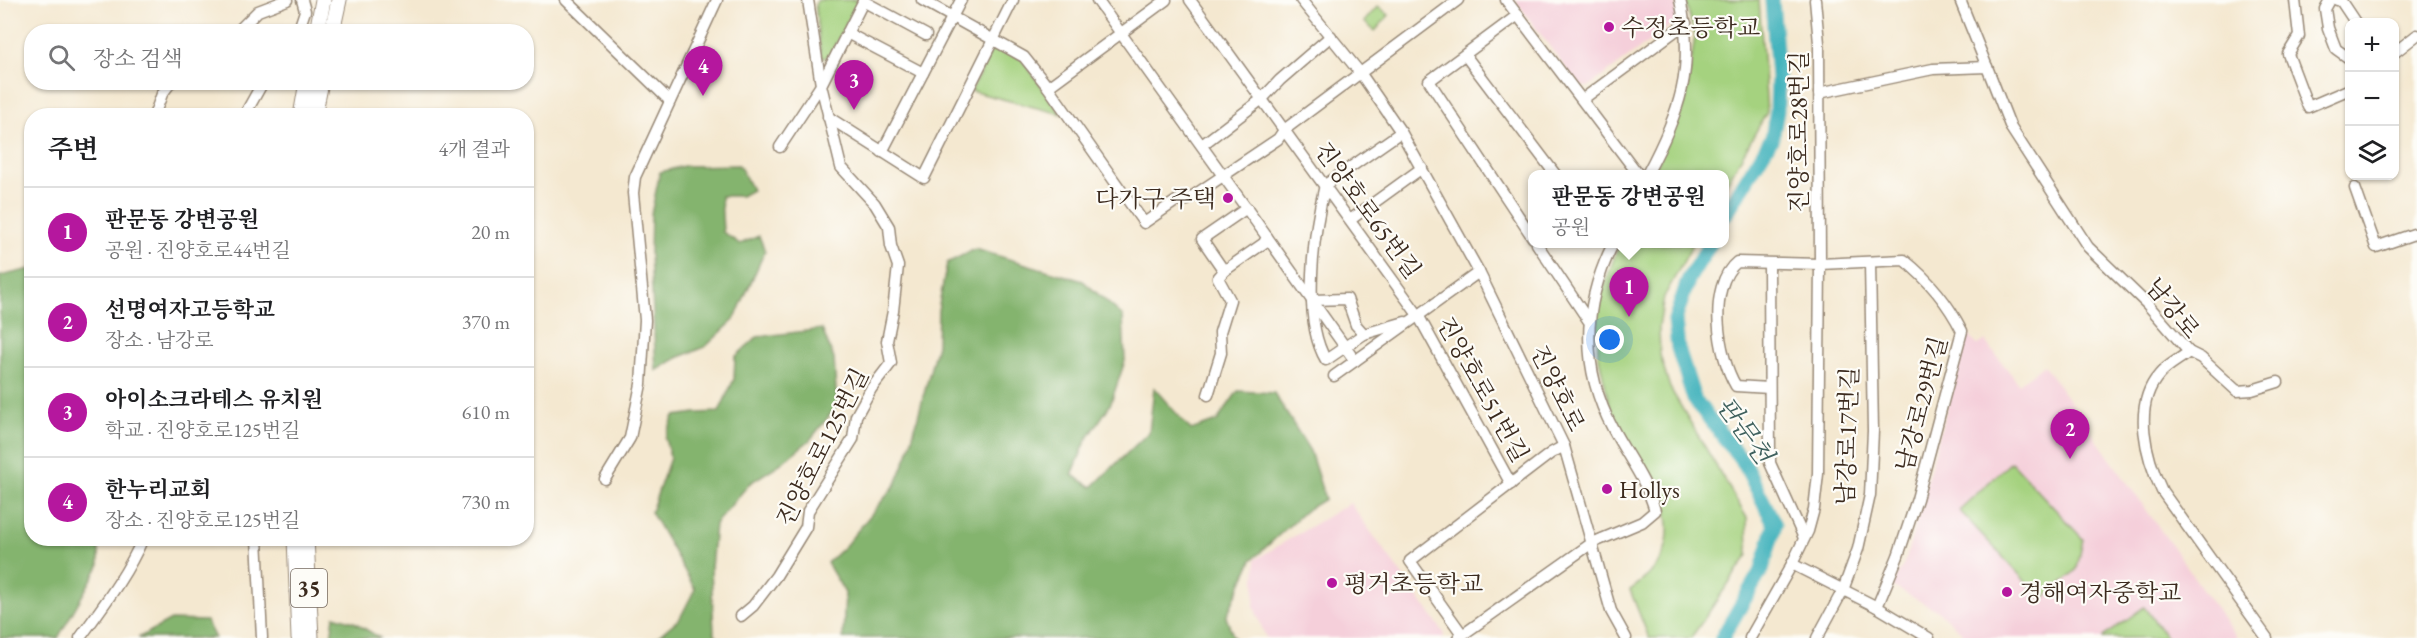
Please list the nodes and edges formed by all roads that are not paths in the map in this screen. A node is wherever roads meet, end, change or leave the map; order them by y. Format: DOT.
graph roads {
  1 [pos="287,0"];
  2 [pos="302,0"];
  3 [pos="323,0"];
  4 [pos="339,0"];
  5 [pos="566,0"];
  6 [pos="717,0"];
  7 [pos="808,0"];
  8 [pos="864,0"];
  9 [pos="922,0"];
  10 [pos="961,0"];
  11 [pos="1013,0"];
  12 [pos="1097,0"];
  13 [pos="1166,0"];
  14 [pos="1190,0"];
  15 [pos="1301,0"];
  16 [pos="1458,0"];
  17 [pos="1506,0"];
  18 [pos="1680,0"];
  19 [pos="1815,0"];
  20 [pos="1960,0"];
  21 [pos="2295,0"];
  22 [pos="2330,0"];
  23 [pos="2337,0"];
  24 [pos="1518,15"];
  25 [pos="952,17"];
  26 [pos="2353,18"];
  27 [pos="1686,23"];
  28 [pos="245,24"];
  29 [pos="301,24"];
  30 [pos="318,24"];
  31 [pos="334,24"];
  32 [pos="1122,32"];
  33 [pos="847,33"];
  34 [pos="2417,35"];
  35 [pos="926,36"];
  36 [pos="1331,36"];
  37 [pos="993,39"];
  38 [pos="2399,49"];
  39 [pos="1465,55"];
  40 [pos="2345,56"];
  41 [pos="1987,67"];
  42 [pos="923,73"];
  43 [pos="1360,74"];
  44 [pos="821,85"];
  45 [pos="1048,87"];
  46 [pos="165,90"];
  47 [pos="258,90"];
  48 [pos="306,90"];
  49 [pos="319,90"];
  50 [pos="2345,91"];
  51 [pos="1819,93"];
  52 [pos="1262,99"];
  53 [pos="1583,99"];
  54 [pos="670,100"];
  55 [pos="157,108"];
  56 [pos="246,108"];
  57 [pos="302,108"];
  58 [pos="316,108"];
  59 [pos="828,117"];
  60 [pos="1284,130"];
  61 [pos="1401,132"];
  62 [pos="1202,145"];
  63 [pos="780,147"];
  64 [pos="882,152"];
  65 [pos="1422,168"];
  66 [pos="1552,170"];
  67 [pos="1635,170"];
  68 [pos="1649,170"];
  69 [pos="1223,176"];
  70 [pos="1325,185"];
  71 [pos="2355,188"];
  72 [pos="1247,208"];
  73 [pos="1350,220"];
  74 [pos="1528,222"];
  75 [pos="2417,233"];
  76 [pos="1267,237"];
  77 [pos="1540,248"];
  78 [pos="1611,248"];
  79 [pos="1870,263"];
  80 [pos="1769,264"];
  81 [pos="1820,264"];
  82 [pos="1224,271"];
  83 [pos="1479,272"];
  84 [pos="1313,300"];
  85 [pos="1414,318"];
  86 [pos="1588,320"];
  87 [pos="1364,334"];
  88 [pos="1346,346"];
  89 [pos="2189,352"];
  90 [pos="1355,361"];
  91 [pos="1334,376"];
  92 [pos="2278,382"];
  93 [pos="1769,388"];
  94 [pos="1208,395"];
  95 [pos="1564,446"];
  96 [pos="605,479"];
  97 [pos="1511,484"];
  98 [pos="1804,538"];
  99 [pos="1592,543"];
  100 [pos="139,546"];
  101 [pos="257,546"];
  102 [pos="295,546"];
  103 [pos="306,546"];
  104 [pos="1792,564"];
  105 [pos="1843,590"];
  106 [pos="1877,607"];
  107 [pos="741,616"];
  108 [pos="1460,636"];
  109 [pos="80,638"];
  110 [pos="262,638"];
  111 [pos="299,638"];
  112 [pos="311,638"];
  113 [pos="1626,638"];
  114 [pos="1750,638"];
  115 [pos="1817,638"];
  116 [pos="1929,638"];
  117 [pos="2267,638"];
  1 -- 28 [label="street"];
  2 -- 29 [label="street"];
  3 -- 30 [label="highway"];
  4 -- 31 [label="highway"];
  5 -- 54 [label="street"];
  6 -- 54 [label="street"];
  7 -- 44 [label="street, 진양호로125번길"];
  8 -- 33 [label="street"];
  8 -- 35 [label="street"];
  9 -- 25 [label="street"];
  10 -- 25 [label="street"];
  11 -- 37 [label="street"];
  12 -- 32 [label="street"];
  13 -- 32 [label="street"];
  14 -- 52 [label="street, 진양호로65번길"];
  15 -- 36 [label="street, 진양호로"];
  16 -- 43 [label="street"];
  17 -- 24 [label="street"];
  18 -- 27 [label="street"];
  19 -- 51 [label="street, 진양호로28번길"];
  20 -- 41 [label="street, 남강로"];
  21 -- 50 [label="street"];
  22 -- 40 [label="street"];
  23 -- 26 [label="street"];
  24 -- 39 [label="street"];
  24 -- 53 [label="street"];
  25 -- 37 [label="street"];
  25 -- 42 [label="street"];
  27 -- 53 [label="street"];
  27 -- 68 [label="street"];
  32 -- 45 [label="street"];
  32 -- 62 [label="street"];
  33 -- 42 [label="street"];
  33 -- 44 [label="street"];
  34 -- 38 [label="street"];
  36 -- 43 [label="street, 진양호로"];
  36 -- 52 [label="street"];
  37 -- 45 [label="street"];
  37 -- 64 [label="street"];
  39 -- 66 [label="street"];
  39 -- 74 [label="street"];
  41 -- 51 [label="street"];
  41 -- 89 [label="street, 남강로"];
  42 -- 64 [label="street"];
  43 -- 60 [label="street"];
  43 -- 61 [label="street, 진양호로"];
  44 -- 59 [label="street, 진양호로125번길"];
  44 -- 63 [label="street"];
  45 -- 69 [label="street"];
  46 -- 55 [label="street"];
  47 -- 56 [label="street"];
  48 -- 57 [label="highway"];
  49 -- 58 [label="highway"];
  51 -- 81 [label="street, 진양호로28번길"];
  52 -- 60 [label="street, 진양호로65번길"];
  52 -- 62 [label="street"];
  53 -- 67 [label="street"];
  54 -- 96 [label="street"];
  59 -- 64 [label="street"];
  59 -- 107 [label="street, 진양호로125번길"];
  60 -- 69 [label="street"];
  60 -- 70 [label="street, 진양호로65번길"];
  61 -- 65 [label="street, 진양호로"];
  61 -- 70 [label="street"];
  62 -- 69 [label="street"];
  65 -- 73 [label="street"];
  65 -- 83 [label="street, 진양호로"];
  69 -- 72 [label="street"];
  70 -- 73 [label="street, 진양호로65번길"];
  70 -- 84 [label="street"];
  71 -- 75 [label="street"];
  72 -- 76 [label="street"];
  72 -- 82 [label="street"];
  73 -- 85 [label="street, 진양호로65번길"];
  76 -- 82 [label="street"];
  76 -- 84 [label="street"];
  77 -- 86 [label="street"];
  78 -- 86 [label="street"];
  79 -- 81 [label="street"];
  79 -- 105 [label="street, 남강로17번길"];
  79 -- 106 [label="street, 남강로29번길"];
  80 -- 81 [label="street"];
  80 -- 93 [label="street"];
  80 -- 93 [label="street"];
  81 -- 98 [label="street, 진양호로28번길"];
  82 -- 94 [label="street"];
  83 -- 85 [label="street, 진양호로65번길"];
  83 -- 95 [label="street, 진양호로"];
  84 -- 87 [label="street"];
  84 -- 88 [label="street"];
  84 -- 88 [label="street, 진양호로65번길"];
  85 -- 87 [label="street, 진양호로65번길"];
  85 -- 90 [label="street, 진양호로65번길"];
  85 -- 97 [label="street, 진양호로51번길"];
  86 -- 99 [label="street"];
  87 -- 88 [label="street, 진양호로65번길"];
  88 -- 90 [label="street"];
  89 -- 92 [label="street"];
  89 -- 117 [label="street, 남강로"];
  90 -- 91 [label="street, 진양호로65번길"];
  93 -- 98 [label="street"];
  95 -- 97 [label="street, 진양호로51번길"];
  95 -- 99 [label="street, 진양호로"];
  97 -- 108 [label="street, 진양호로51번길"];
  98 -- 104 [label="street, 진양호로28번길"];
  99 -- 108 [label="street"];
  99 -- 113 [label="street, 진양호로"];
  100 -- 109 [label="street"];
  101 -- 110 [label="street"];
  102 -- 111 [label="highway, 35"];
  103 -- 112 [label="highway, 35"];
  104 -- 105 [label="street"];
  104 -- 114 [label="street, 진양호로28번길"];
  105 -- 106 [label="street"];
  105 -- 115 [label="street, 남강로17번길"];
  106 -- 116 [label="street"];
}
